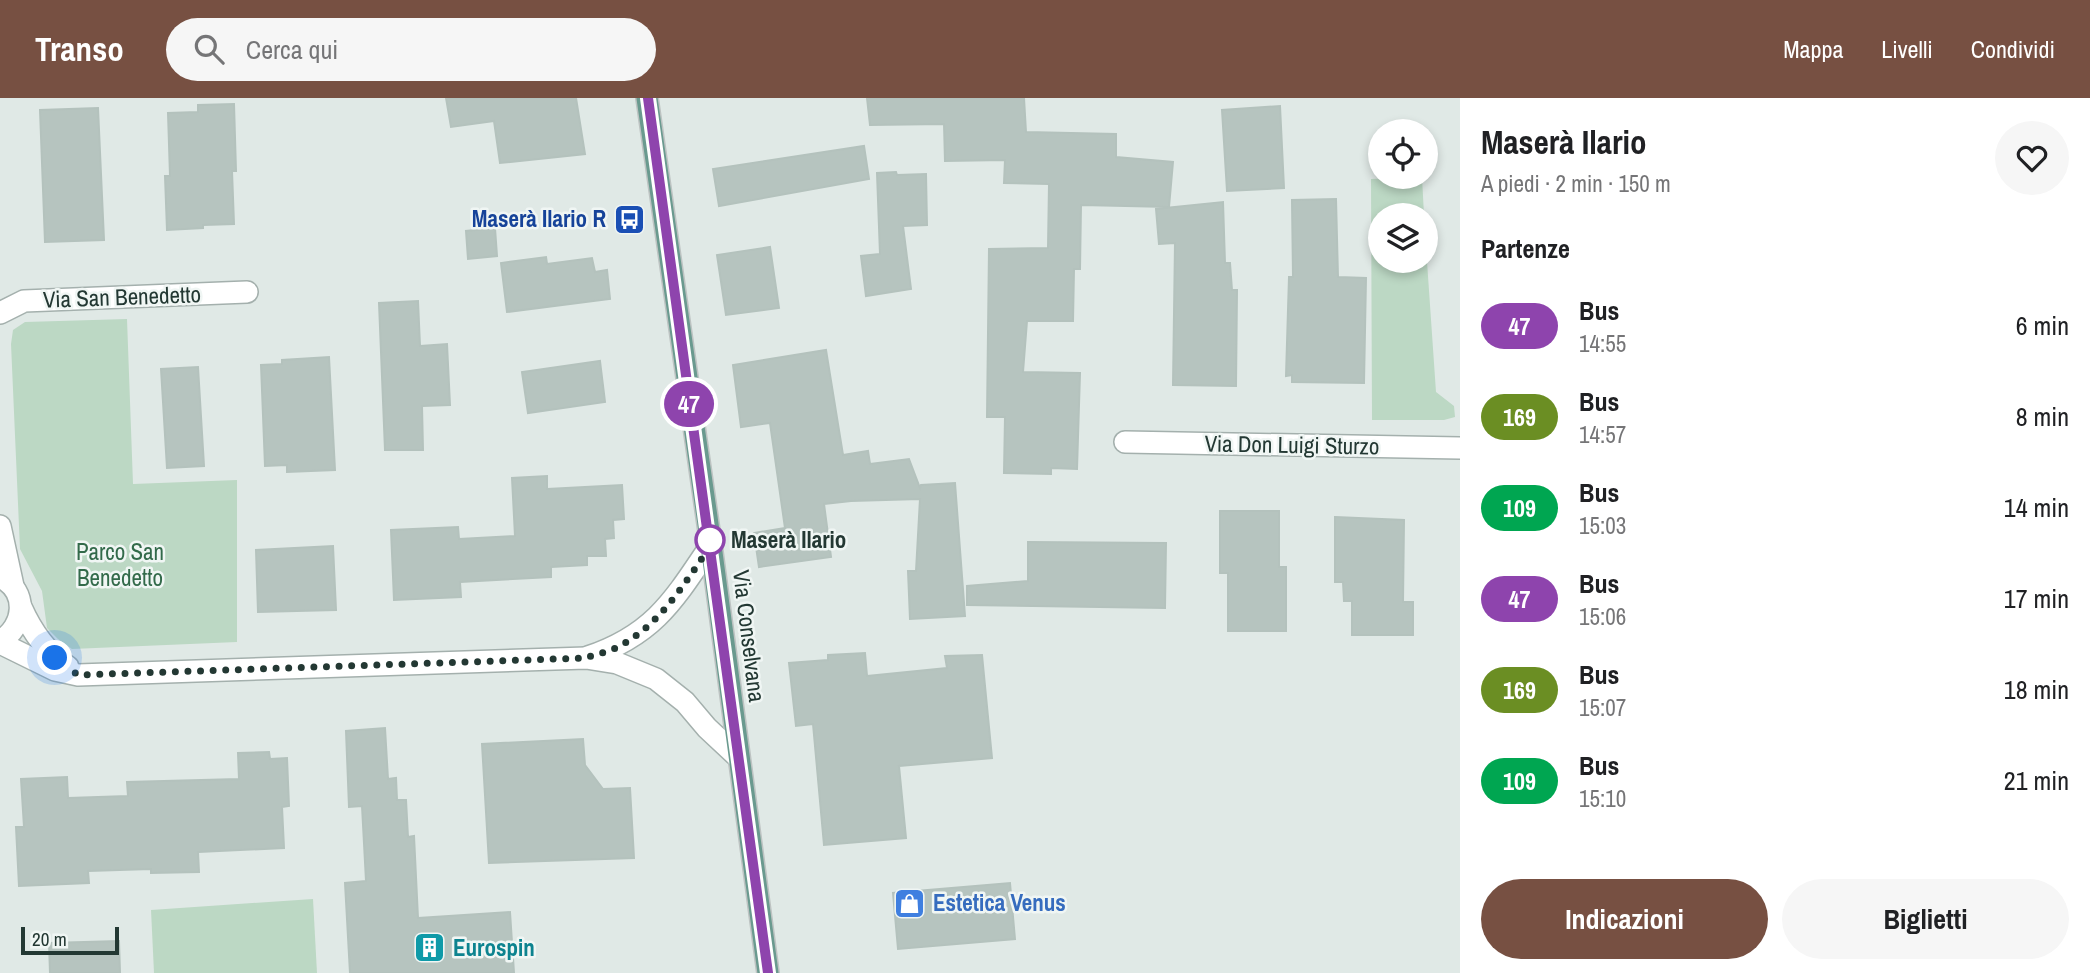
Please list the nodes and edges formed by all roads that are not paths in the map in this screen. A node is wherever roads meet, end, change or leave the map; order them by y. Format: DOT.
graph roads {
  1 [pos="648,98"];
  2 [pos="247,292"];
  3 [pos="0,313"];
  4 [pos="1125,442"];
  5 [pos="1460,448"];
  6 [pos="0,508"];
  7 [pos="0,525"];
  8 [pos="711,545"];
  9 [pos="6,582"];
  10 [pos="21,607"];
  11 [pos="0,642"];
  12 [pos="586,658"];
  13 [pos="78,675"];
  14 [pos="738,757"];
  15 [pos="768,973"];
  1 -- 8 [label="main road, Via Conselvana"];
  2 -- 3 [label="street, Via San Benedetto"];
  4 -- 5 [label="street, Via Don Luigi Sturzo"];
  6 -- 7 [label="street"];
  7 -- 9 [label="street"];
  8 -- 12 [label="street"];
  8 -- 14 [label="main road, Via Conselvana"];
  9 -- 10 [label="street"];
  10 -- 11 [label="street"];
  10 -- 13 [label="street"];
  11 -- 13 [label="street"];
  12 -- 13 [label="street"];
  12 -- 14 [label="street"];
  14 -- 15 [label="main road, Via Conselvana"];
}
